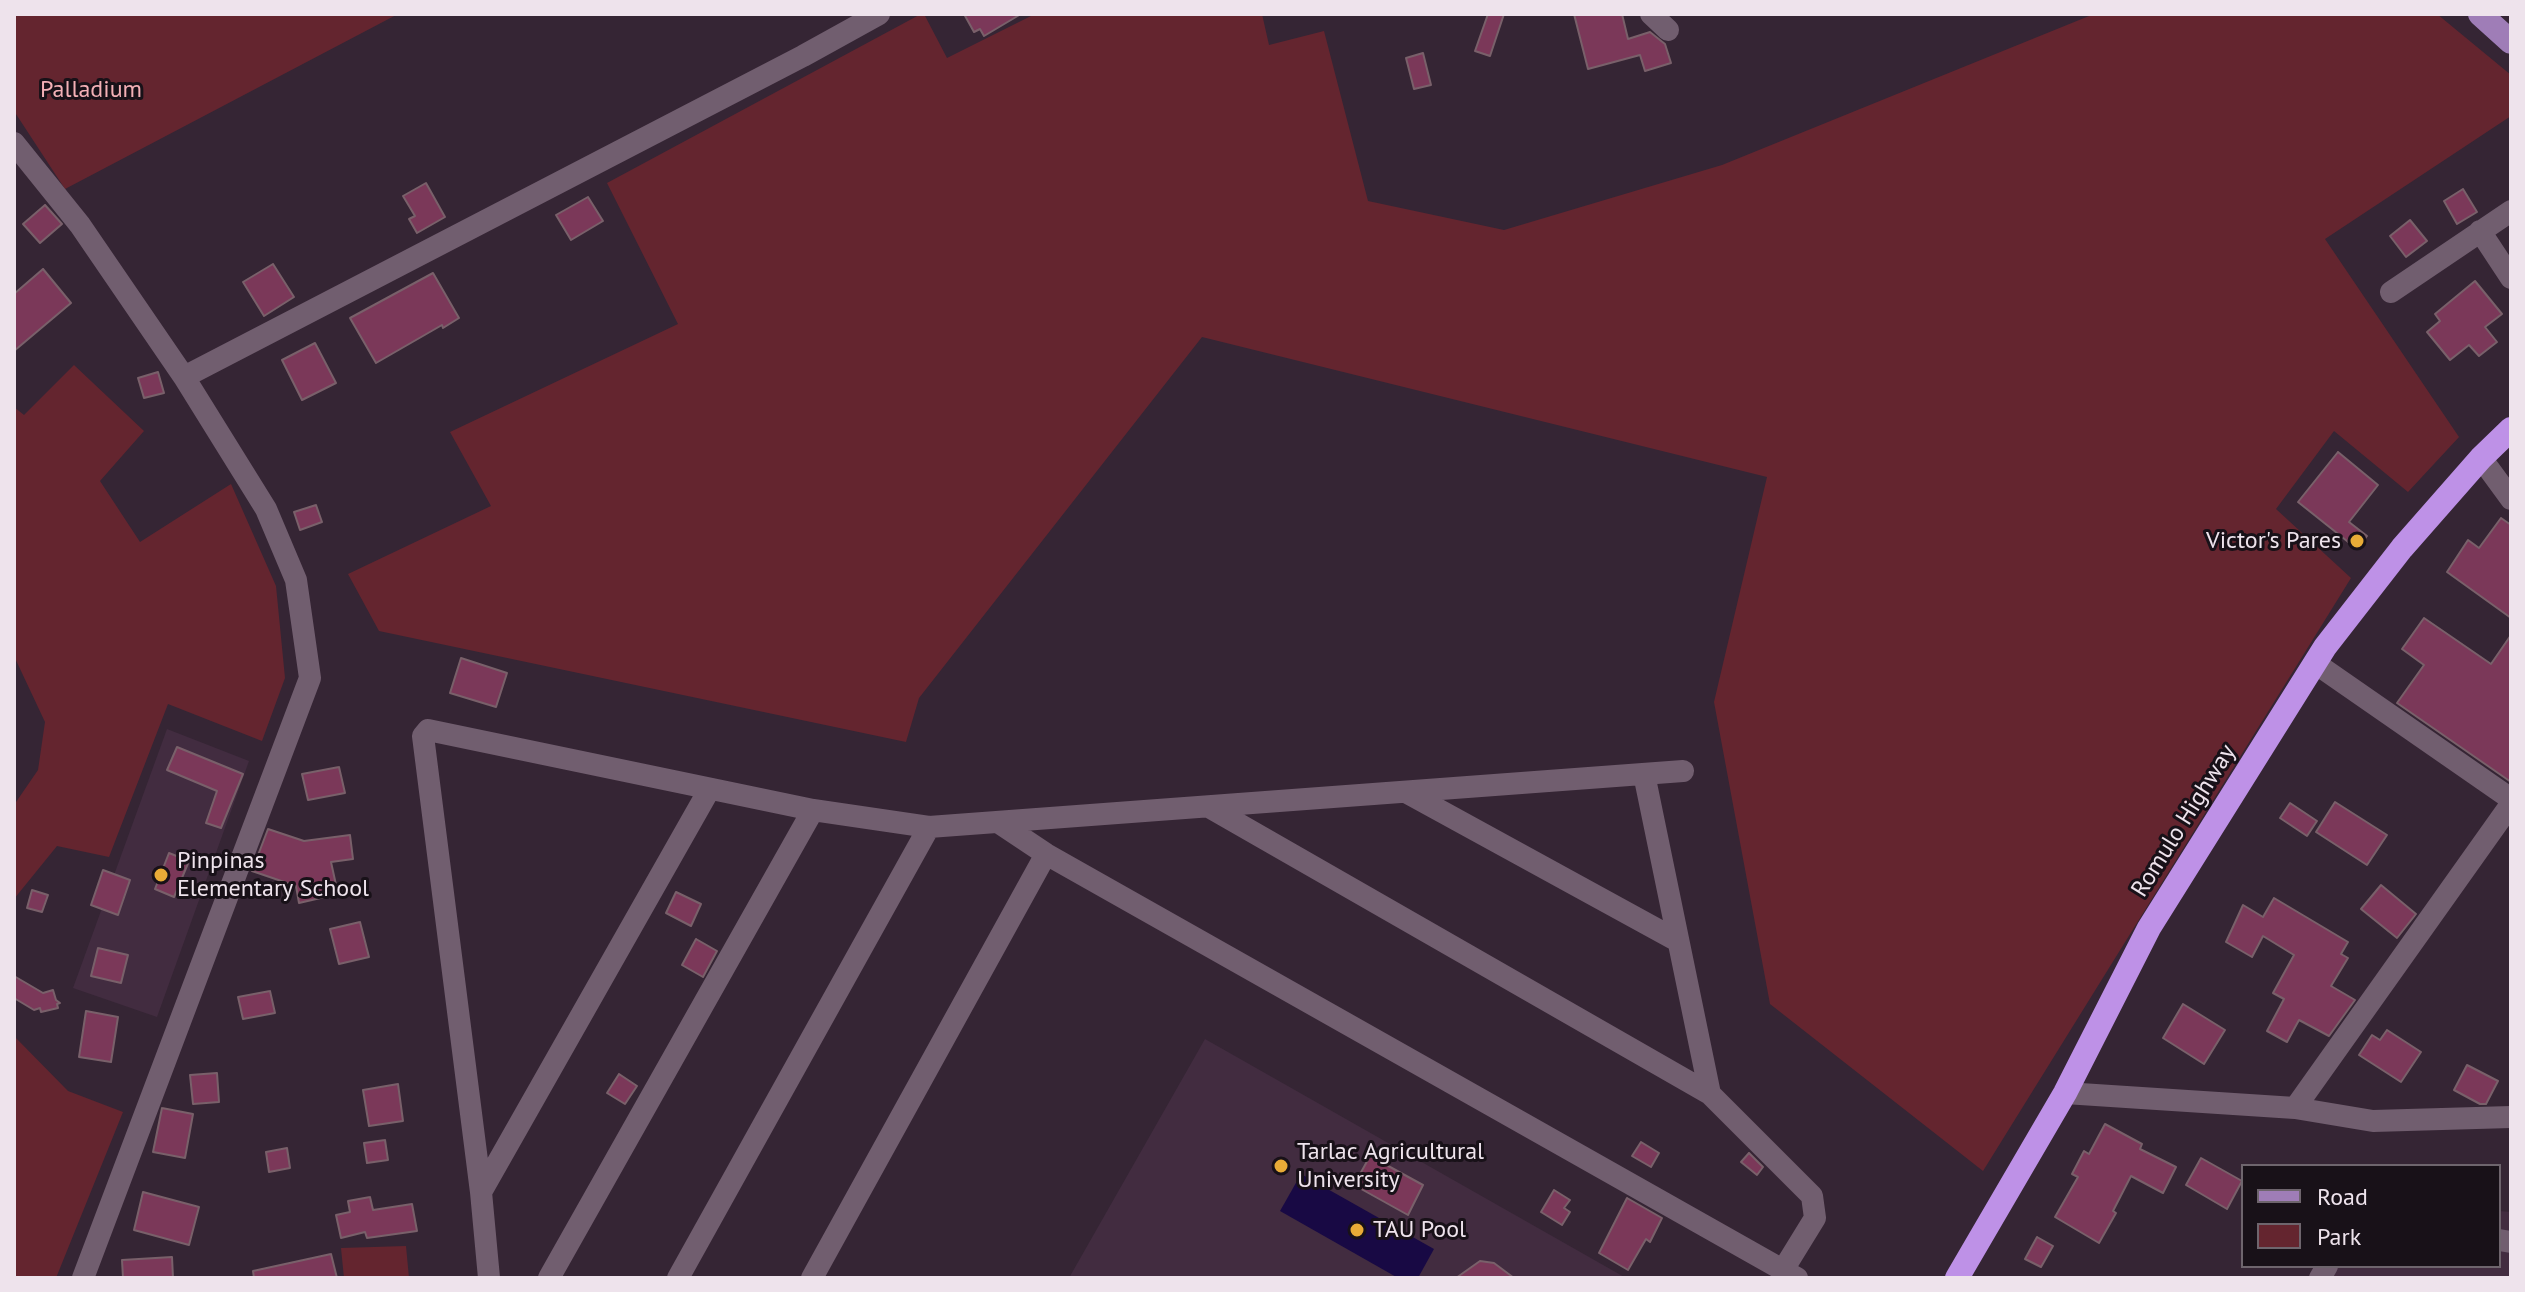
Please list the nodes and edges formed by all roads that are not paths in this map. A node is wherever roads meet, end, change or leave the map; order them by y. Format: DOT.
graph roads {
  1 [pos="879,14"];
  2 [pos="1651,14"];
  3 [pos="2480,14"];
  4 [pos="1668,30"];
  5 [pos="2511,42"];
  6 [pos="14,143"];
  7 [pos="2511,211"];
  8 [pos="2480,231"];
  9 [pos="2511,278"];
  10 [pos="2391,292"];
  11 [pos="184,377"];
  12 [pos="2511,429"];
  13 [pos="2481,458"];
  14 [pos="2511,499"];
  15 [pos="2315,663"];
  16 [pos="1683,771"];
  17 [pos="1644,774"];
  18 [pos="709,790"];
  19 [pos="1406,792"];
  20 [pos="2511,801"];
  21 [pos="1209,807"];
  22 [pos="813,810"];
  23 [pos="998,822"];
  24 [pos="929,827"];
  25 [pos="1046,854"];
  26 [pos="1678,941"];
  27 [pos="2065,1093"];
  28 [pos="1710,1094"];
  29 [pos="2295,1108"];
  30 [pos="2511,1117"];
  31 [pos="481,1192"];
  32 [pos="1790,1274"];
  33 [pos="83,1278"];
  34 [pos="489,1278"];
  35 [pos="549,1278"];
  36 [pos="678,1278"];
  37 [pos="812,1278"];
  38 [pos="1957,1278"];
  1 -- 11 [label="street"];
  2 -- 4 [label="street"];
  3 -- 5 [label="main road"];
  6 -- 11 [label="street"];
  7 -- 8 [label="street"];
  8 -- 9 [label="street"];
  8 -- 10 [label="street"];
  11 -- 33 [label="street"];
  12 -- 13 [label="highway, Romulo Highway"];
  13 -- 14 [label="street"];
  13 -- 15 [label="highway, Romulo Highway"];
  15 -- 20 [label="street"];
  15 -- 27 [label="highway, Romulo Highway"];
  16 -- 17 [label="street"];
  17 -- 19 [label="street"];
  17 -- 26 [label="street"];
  18 -- 22 [label="street"];
  18 -- 31 [label="street"];
  18 -- 31 [label="street"];
  19 -- 21 [label="street"];
  19 -- 26 [label="street"];
  20 -- 29 [label="street"];
  21 -- 23 [label="street"];
  21 -- 28 [label="street"];
  22 -- 24 [label="street"];
  22 -- 35 [label="street"];
  23 -- 24 [label="street"];
  23 -- 25 [label="street"];
  24 -- 36 [label="street"];
  25 -- 32 [label="street"];
  25 -- 37 [label="street"];
  26 -- 28 [label="street"];
  27 -- 29 [label="street"];
  27 -- 38 [label="highway, Romulo Highway"];
  28 -- 32 [label="street"];
  29 -- 30 [label="street"];
  31 -- 34 [label="street"];
}
